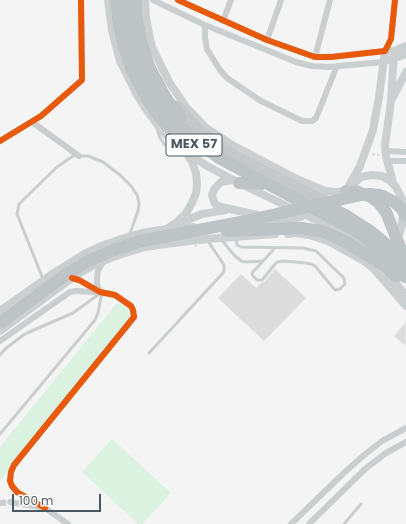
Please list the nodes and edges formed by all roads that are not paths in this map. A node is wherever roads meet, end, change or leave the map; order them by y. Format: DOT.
graph roads {
  1 [pos="81,0"];
  2 [pos="108,0"];
  3 [pos="116,0"];
  4 [pos="121,0"];
  5 [pos="126,0"];
  6 [pos="136,0"];
  7 [pos="140,0"];
  8 [pos="145,0"];
  9 [pos="153,0"];
  10 [pos="178,0"];
  11 [pos="231,0"];
  12 [pos="281,0"];
  13 [pos="330,0"];
  14 [pos="395,0"];
  15 [pos="223,21"];
  16 [pos="205,25"];
  17 [pos="391,38"];
  18 [pos="267,40"];
  19 [pos="406,46"];
  20 [pos="385,51"];
  21 [pos="394,54"];
  22 [pos="406,54"];
  23 [pos="315,57"];
  24 [pos="383,62"];
  25 [pos="337,66"];
  26 [pos="406,72"];
  27 [pos="391,101"];
  28 [pos="32,122"];
  29 [pos="156,124"];
  30 [pos="0,141"];
  31 [pos="165,145"];
  32 [pos="209,151"];
  33 [pos="186,152"];
  34 [pos="406,152"];
  35 [pos="79,156"];
  36 [pos="386,156"];
  37 [pos="406,162"];
  38 [pos="235,181"];
  39 [pos="393,183"];
  40 [pos="261,184"];
  41 [pos="343,194"];
  42 [pos="405,203"];
  43 [pos="235,210"];
  44 [pos="406,216"];
  45 [pos="301,217"];
  46 [pos="281,221"];
  47 [pos="172,226"];
  48 [pos="165,229"];
  49 [pos="400,235"];
  50 [pos="129,236"];
  51 [pos="236,237"];
  52 [pos="220,238"];
  53 [pos="207,239"];
  54 [pos="140,244"];
  55 [pos="152,246"];
  56 [pos="275,248"];
  57 [pos="404,254"];
  58 [pos="355,255"];
  59 [pos="364,256"];
  60 [pos="104,260"];
  61 [pos="263,261"];
  62 [pos="406,264"];
  63 [pos="81,272"];
  64 [pos="72,278"];
  65 [pos="406,278"];
  66 [pos="43,280"];
  67 [pos="406,286"];
  68 [pos="53,292"];
  69 [pos="101,292"];
  70 [pos="406,296"];
  71 [pos="406,306"];
  72 [pos="0,311"];
  73 [pos="0,323"];
  74 [pos="22,325"];
  75 [pos="0,330"];
  76 [pos="27,333"];
  77 [pos="0,341"];
  78 [pos="149,353"];
  79 [pos="0,355"];
  80 [pos="406,428"];
  81 [pos="0,434"];
  82 [pos="406,442"];
  83 [pos="346,471"];
  84 [pos="355,478"];
  85 [pos="10,502"];
  86 [pos="361,504"];
  87 [pos="45,508"];
  88 [pos="68,524"];
  89 [pos="290,524"];
  90 [pos="308,524"];
  91 [pos="344,524"];
  1 -- 28 [label="street"];
  2 -- 29 [label="main road"];
  3 -- 32 [label="highway, bridge"];
  4 -- 40 [label="highway, MEX 57"];
  5 -- 32 [label="highway, bridge"];
  6 -- 62 [label="highway, bridge"];
  7 -- 57 [label="highway, MEX 57"];
  8 -- 41 [label="main road"];
  9 -- 16 [label="street"];
  10 -- 15 [label="street"];
  11 -- 15 [label="street"];
  12 -- 18 [label="street"];
  13 -- 23 [label="street"];
  14 -- 17 [label="street"];
  15 -- 18 [label="street"];
  16 -- 25 [label="street"];
  16 -- 25 [label="street"];
  17 -- 20 [label="street"];
  17 -- 21 [label="street"];
  18 -- 23 [label="street"];
  19 -- 21 [label="main road"];
  20 -- 21 [label="main road"];
  20 -- 23 [label="street"];
  20 -- 24 [label="main road"];
  21 -- 22 [label="main road"];
  21 -- 24 [label="main road"];
  21 -- 27 [label="main road"];
  24 -- 25 [label="street"];
  24 -- 41 [label="main road"];
  26 -- 27 [label="main road"];
  27 -- 36 [label="main road"];
  28 -- 30 [label="street"];
  28 -- 35 [label="street"];
  29 -- 31 [label="lane"];
  29 -- 33 [label="main road"];
  32 -- 65 [label="highway, bridge"];
  33 -- 38 [label="main road"];
  33 -- 47 [label="main road"];
  34 -- 36 [label="street"];
  35 -- 50 [label="lane"];
  35 -- 66 [label="lane"];
  36 -- 37 [label="street"];
  36 -- 39 [label="main road"];
  38 -- 40 [label="highway"];
  38 -- 43 [label="main road"];
  38 -- 70 [label="main road"];
  39 -- 41 [label="main road"];
  39 -- 42 [label="main road"];
  40 -- 65 [label="highway, MEX 57"];
  41 -- 57 [label="highway"];
  42 -- 49 [label="main road"];
  43 -- 46 [label="main road"];
  43 -- 47 [label="main road"];
  44 -- 73 [label="highway, bridge"];
  45 -- 46 [label="main road"];
  46 -- 48 [label="main road"];
  47 -- 48 [label="main road"];
  48 -- 50 [label="main road"];
  50 -- 66 [label="main road"];
  51 -- 52 [label="main road"];
  51 -- 56 [label="lane"];
  51 -- 58 [label="main road"];
  52 -- 53 [label="main road"];
  52 -- 61 [label="lane"];
  53 -- 55 [label="main road"];
  53 -- 78 [label="lane"];
  54 -- 55 [label="main road"];
  54 -- 63 [label="highway"];
  54 -- 67 [label="highway, bridge"];
  55 -- 60 [label="main road"];
  56 -- 61 [label="lane"];
  56 -- 61 [label="lane"];
  58 -- 59 [label="main road"];
  58 -- 71 [label="main road"];
  60 -- 63 [label="main road"];
  60 -- 69 [label="street"];
  63 -- 64 [label="main road"];
  64 -- 68 [label="main road"];
  64 -- 69 [label="street"];
  66 -- 68 [label="lane"];
  66 -- 72 [label="main road"];
  68 -- 75 [label="main road"];
  69 -- 74 [label="street"];
  69 -- 76 [label="lane"];
  69 -- 81 [label="lane"];
  69 -- 87 [label="street"];
  74 -- 76 [label="lane"];
  74 -- 77 [label="street"];
  76 -- 79 [label="lane"];
  80 -- 83 [label="street"];
  82 -- 84 [label="street"];
  83 -- 84 [label="street"];
  83 -- 89 [label="street"];
  84 -- 90 [label="street"];
  85 -- 87 [label="street"];
  86 -- 91 [label="lane"];
  87 -- 88 [label="street"];
}
